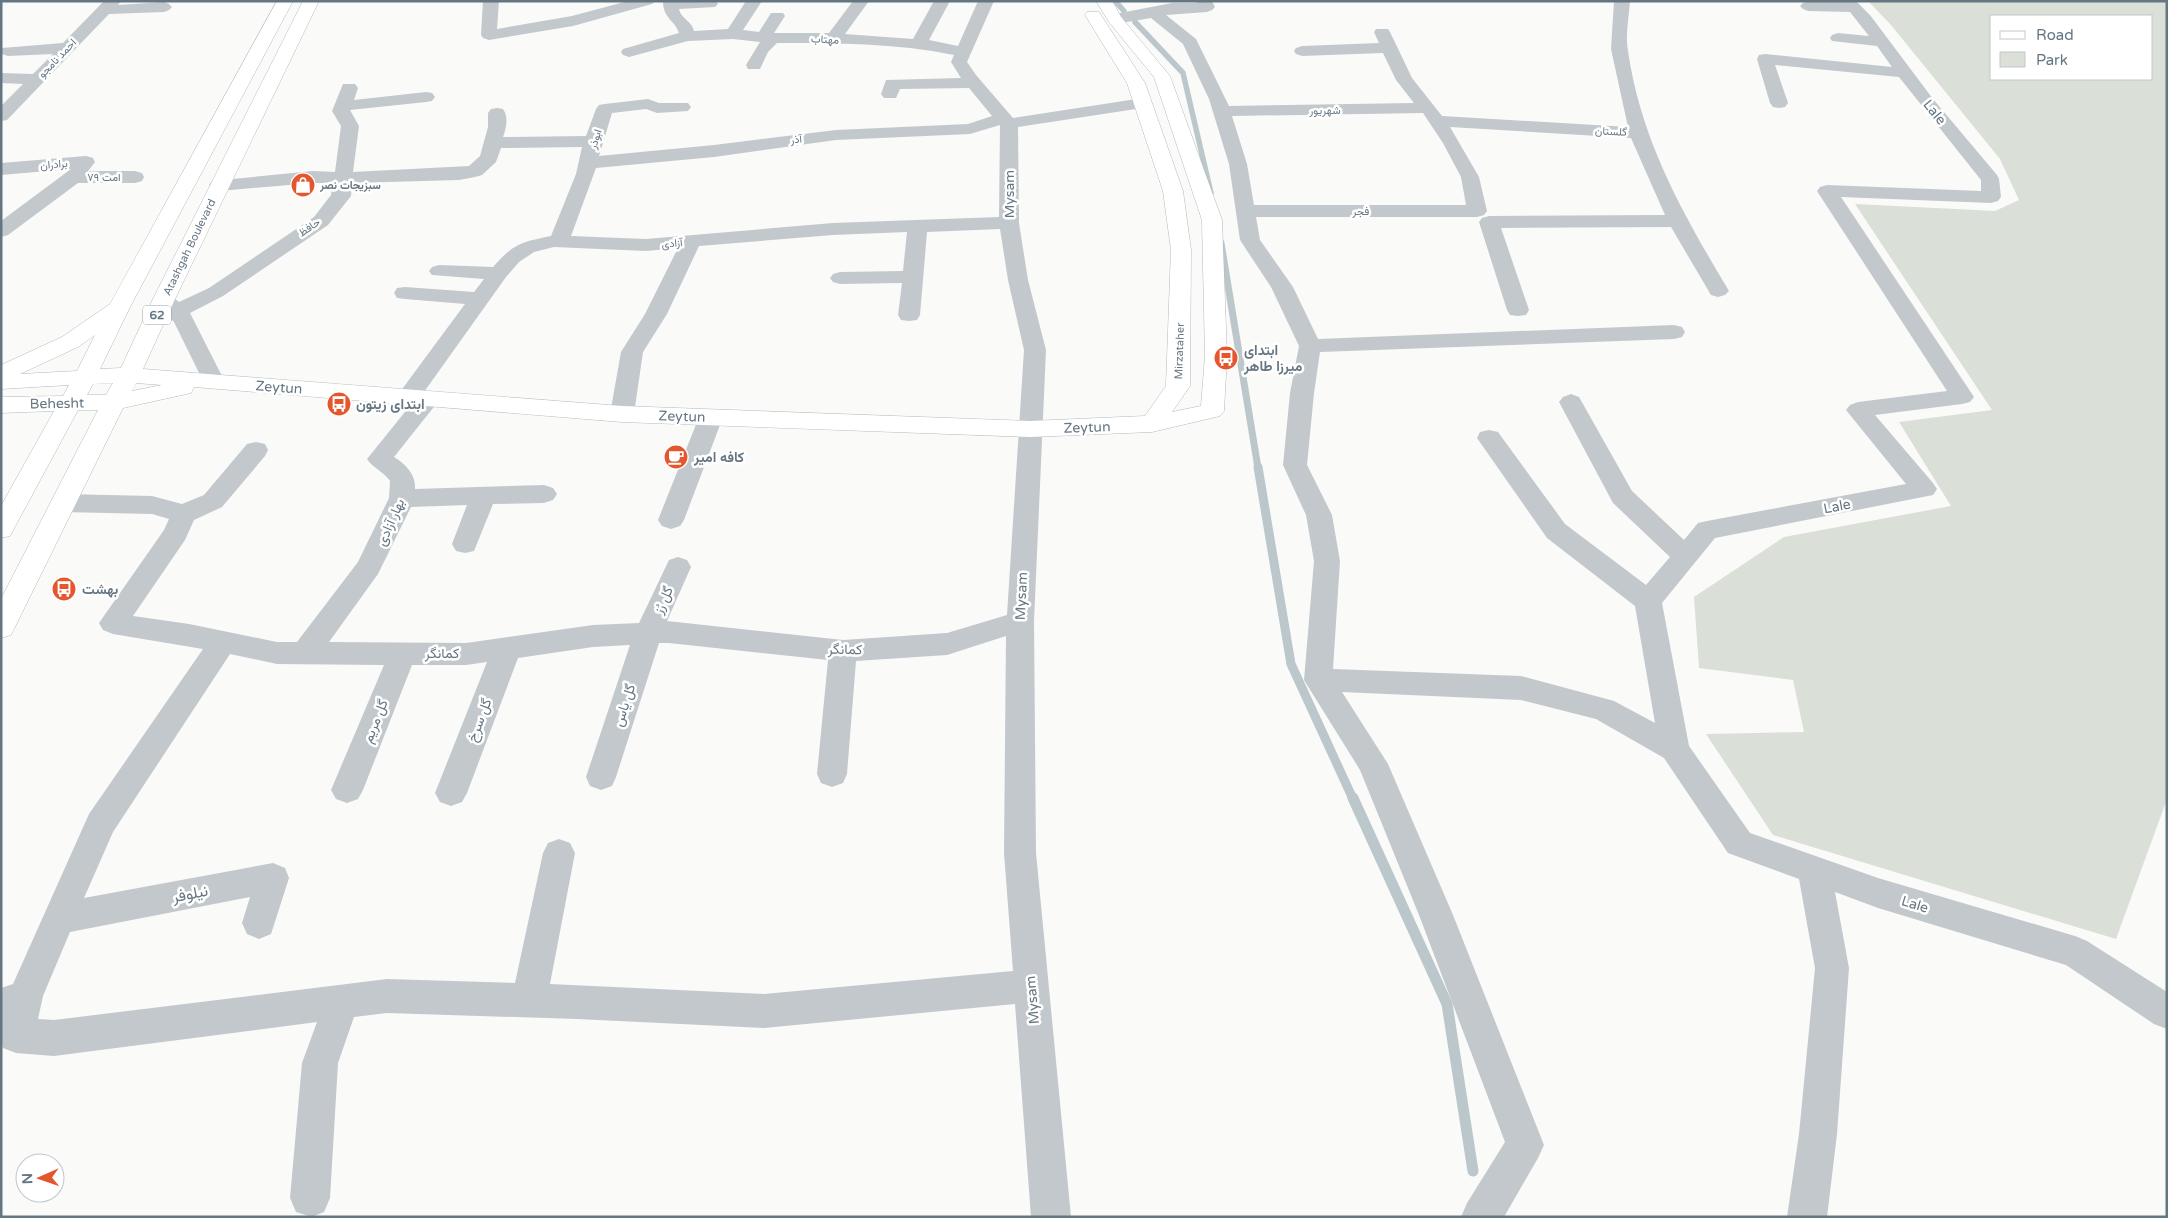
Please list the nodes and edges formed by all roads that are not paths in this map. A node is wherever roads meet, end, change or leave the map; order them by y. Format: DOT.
graph roads {
  1 [pos="285,1"];
  2 [pos="311,1"];
  3 [pos="491,1"];
  4 [pos="647,1"];
  5 [pos="754,1"];
  6 [pos="861,1"];
  7 [pos="942,1"];
  8 [pos="986,1"];
  9 [pos="1085,1"];
  10 [pos="1104,1"];
  11 [pos="1204,1"];
  12 [pos="1622,1"];
  13 [pos="671,3"];
  14 [pos="710,4"];
  15 [pos="1851,5"];
  16 [pos="109,6"];
  17 [pos="1808,6"];
  18 [pos="164,7"];
  19 [pos="1154,13"];
  20 [pos="777,16"];
  21 [pos="1115,19"];
  22 [pos="554,24"];
  23 [pos="1382,32"];
  24 [pos="733,34"];
  25 [pos="687,36"];
  26 [pos="768,37"];
  27 [pos="1838,38"];
  28 [pos="833,39"];
  29 [pos="860,41"];
  30 [pos="1882,42"];
  31 [pos="554,43"];
  32 [pos="66,48"];
  33 [pos="909,48"];
  34 [pos="1390,48"];
  35 [pos="8,51"];
  36 [pos="1302,51"];
  37 [pos="629,52"];
  38 [pos="963,52"];
  39 [pos="854,57"];
  40 [pos="754,65"];
  41 [pos="1905,73"];
  42 [pos="1,78"];
  43 [pos="37,78"];
  44 [pos="974,83"];
  45 [pos="890,94"];
  46 [pos="426,97"];
  47 [pos="1779,103"];
  48 [pos="1143,104"];
  49 [pos="682,107"];
  50 [pos="1222,111"];
  51 [pos="497,113"];
  52 [pos="1432,115"];
  53 [pos="1,116"];
  54 [pos="1006,121"];
  55 [pos="1638,133"];
  56 [pos="593,141"];
  57 [pos="492,143"];
  58 [pos="588,163"];
  59 [pos="1,169"];
  60 [pos="74,177"];
  61 [pos="135,177"];
  62 [pos="343,178"];
  63 [pos="219,185"];
  64 [pos="1246,211"];
  65 [pos="1677,220"];
  66 [pos="1009,223"];
  67 [pos="918,226"];
  68 [pos="1,231"];
  69 [pos="692,241"];
  70 [pos="559,242"];
  71 [pos="439,271"];
  72 [pos="499,273"];
  73 [pos="913,276"];
  74 [pos="840,278"];
  75 [pos="1718,291"];
  76 [pos="405,293"];
  77 [pos="481,299"];
  78 [pos="170,306"];
  79 [pos="119,307"];
  80 [pos="1518,310"];
  81 [pos="909,315"];
  82 [pos="1674,332"];
  83 [pos="1310,346"];
  84 [pos="1,374"];
  85 [pos="129,375"];
  86 [pos="84,377"];
  87 [pos="1,382"];
  88 [pos="214,382"];
  89 [pos="419,397"];
  90 [pos="114,402"];
  91 [pos="1571,402"];
  92 [pos="70,403"];
  93 [pos="1,405"];
  94 [pos="622,414"];
  95 [pos="711,417"];
  96 [pos="1152,424"];
  97 [pos="1030,429"];
  98 [pos="1489,438"];
  99 [pos="256,450"];
  100 [pos="544,494"];
  101 [pos="482,497"];
  102 [pos="402,498"];
  103 [pos="63,503"];
  104 [pos="184,514"];
  105 [pos="671,520"];
  106 [pos="1,529"];
  107 [pos="465,544"];
  108 [pos="1685,556"];
  109 [pos="678,567"];
  110 [pos="1648,601"];
  111 [pos="1020,621"];
  112 [pos="1,627"];
  113 [pos="648,633"];
  114 [pos="223,642"];
  115 [pos="507,648"];
  116 [pos="843,651"];
  117 [pos="305,653"];
  118 [pos="403,653"];
  119 [pos="1318,680"];
  120 [pos="1675,749"];
  121 [pos="832,774"];
  122 [pos="601,777"];
  123 [pos="347,790"];
  124 [pos="451,793"];
  125 [pos="559,853"];
  126 [pos="1814,870"];
  127 [pos="60,918"];
  128 [pos="259,923"];
  129 [pos="1031,986"];
  130 [pos="13,1000"];
  131 [pos="530,1001"];
  132 [pos="342,1002"];
  133 [pos="2167,1012"];
  134 [pos="310,1198"];
  135 [pos="1051,1217"];
  136 [pos="1481,1217"];
  137 [pos="1807,1217"];
  1 -- 79 [label="main road, 62"];
  2 -- 63 [label="main road, Atashgah Boulevard / 62"];
  3 -- 22 [label="street"];
  4 -- 22 [label="street"];
  5 -- 24 [label="street"];
  6 -- 28 [label="street"];
  7 -- 33 [label="street"];
  8 -- 38 [label="street"];
  9 -- 48 [label="main road, Mirzataher"];
  10 -- 21 [label="main road"];
  11 -- 19 [label="street"];
  12 -- 55 [label="street"];
  13 -- 14 [label="street"];
  13 -- 25 [label="street"];
  15 -- 17 [label="street"];
  15 -- 30 [label="street, Lale"];
  16 -- 18 [label="street"];
  16 -- 32 [label="street, احمد نامجو"];
  19 -- 21 [label="street"];
  19 -- 50 [label="street"];
  20 -- 26 [label="street"];
  21 -- 96 [label="main road"];
  22 -- 31 [label="street"];
  23 -- 34 [label="street"];
  24 -- 25 [label="street, مهتاب"];
  24 -- 26 [label="street, مهتاب"];
  25 -- 37 [label="street"];
  26 -- 28 [label="street, مهتاب"];
  26 -- 40 [label="street"];
  27 -- 30 [label="street"];
  28 -- 29 [label="street, مهتاب"];
  29 -- 33 [label="street, مهتاب"];
  29 -- 39 [label="street"];
  30 -- 41 [label="street, Lale"];
  32 -- 35 [label="street"];
  32 -- 43 [label="street, احمد نامجو"];
  33 -- 38 [label="street, مهتاب"];
  34 -- 36 [label="street"];
  34 -- 52 [label="street"];
  38 -- 44 [label="street"];
  41 -- 47 [label="street"];
  41 -- 108 [label="street, Lale"];
  42 -- 43 [label="street"];
  43 -- 53 [label="street, احمد نامجو"];
  44 -- 45 [label="street"];
  44 -- 54 [label="street"];
  46 -- 62 [label="street, حافظ"];
  48 -- 54 [label="street, آذر"];
  48 -- 96 [label="main road, Mirzataher"];
  49 -- 56 [label="street, ابوذر"];
  50 -- 52 [label="street, شهریور"];
  50 -- 64 [label="street"];
  51 -- 57 [label="street"];
  52 -- 55 [label="street, گلستان"];
  52 -- 64 [label="street, فجر"];
  54 -- 58 [label="street, آذر"];
  54 -- 66 [label="street, Mysam"];
  55 -- 65 [label="street, گلستان"];
  56 -- 57 [label="street"];
  56 -- 58 [label="street, ابوذر"];
  57 -- 62 [label="street"];
  58 -- 70 [label="street, ابوذر"];
  59 -- 60 [label="street, برادران"];
  60 -- 61 [label="street, ۷۹ امت"];
  60 -- 68 [label="street"];
  62 -- 63 [label="street"];
  62 -- 78 [label="street, حافظ"];
  63 -- 78 [label="main road, Atashgah Boulevard / 62"];
  64 -- 83 [label="street"];
  65 -- 75 [label="street, گلستان"];
  65 -- 80 [label="street"];
  66 -- 67 [label="street, آزادی"];
  66 -- 97 [label="street, Mysam"];
  67 -- 69 [label="street, آزادی"];
  67 -- 73 [label="street"];
  69 -- 70 [label="street, آزادی"];
  69 -- 94 [label="street"];
  70 -- 72 [label="street, آزادی"];
  71 -- 72 [label="street"];
  72 -- 77 [label="street, آزادی"];
  73 -- 74 [label="street"];
  73 -- 81 [label="street"];
  76 -- 77 [label="street"];
  77 -- 89 [label="street, آزادی"];
  78 -- 85 [label="main road, Atashgah Boulevard / 62"];
  78 -- 88 [label="street"];
  79 -- 84 [label="main road"];
  79 -- 86 [label="main road, 62"];
  82 -- 83 [label="street"];
  83 -- 119 [label="street"];
  85 -- 86 [label="main road, Behesht"];
  85 -- 88 [label="main road, Zeytun"];
  85 -- 90 [label="main road, Atashgah Boulevard / 62"];
  86 -- 87 [label="main road, Behesht"];
  86 -- 92 [label="main road, 62"];
  88 -- 89 [label="main road, Zeytun"];
  88 -- 90 [label="main road, Zeytun"];
  89 -- 94 [label="main road, Zeytun"];
  89 -- 102 [label="street, بهار آزادی"];
  90 -- 92 [label="main road, Behesht"];
  90 -- 103 [label="main road, Atashgah Boulevard / 62"];
  91 -- 108 [label="street"];
  92 -- 93 [label="main road, Behesht"];
  92 -- 106 [label="main road, 62"];
  94 -- 95 [label="main road, Zeytun"];
  95 -- 97 [label="main road, Zeytun"];
  95 -- 105 [label="street"];
  96 -- 97 [label="main road, Zeytun"];
  97 -- 111 [label="street, Mysam"];
  98 -- 110 [label="street"];
  99 -- 104 [label="street"];
  100 -- 101 [label="street"];
  101 -- 102 [label="street"];
  101 -- 107 [label="street"];
  102 -- 117 [label="street, بهار آزادی"];
  103 -- 104 [label="street"];
  103 -- 112 [label="main road, Atashgah Boulevard / 62"];
  104 -- 114 [label="street, کمانگر"];
  108 -- 110 [label="street, Lale"];
  109 -- 113 [label="street, گل رُز"];
  110 -- 120 [label="street, Lale"];
  111 -- 116 [label="street, کمانگر"];
  111 -- 129 [label="street, Mysam"];
  113 -- 115 [label="street, کمانگر"];
  113 -- 116 [label="street, کمانگر"];
  113 -- 122 [label="street, گل یاس"];
  114 -- 117 [label="street, کمانگر"];
  114 -- 127 [label="street"];
  115 -- 118 [label="street, کمانگر"];
  115 -- 124 [label="street, گل سرخ"];
  116 -- 121 [label="street"];
  117 -- 118 [label="street, کمانگر"];
  118 -- 123 [label="street, گل مریم"];
  119 -- 120 [label="street"];
  119 -- 136 [label="street"];
  120 -- 126 [label="street, Lale"];
  125 -- 131 [label="street"];
  126 -- 133 [label="street, Lale"];
  126 -- 137 [label="street"];
  127 -- 128 [label="street, نیلوفر"];
  127 -- 130 [label="street"];
  129 -- 131 [label="street"];
  129 -- 135 [label="street, Mysam"];
  130 -- 132 [label="street"];
  131 -- 132 [label="street"];
  132 -- 134 [label="street"];
}
